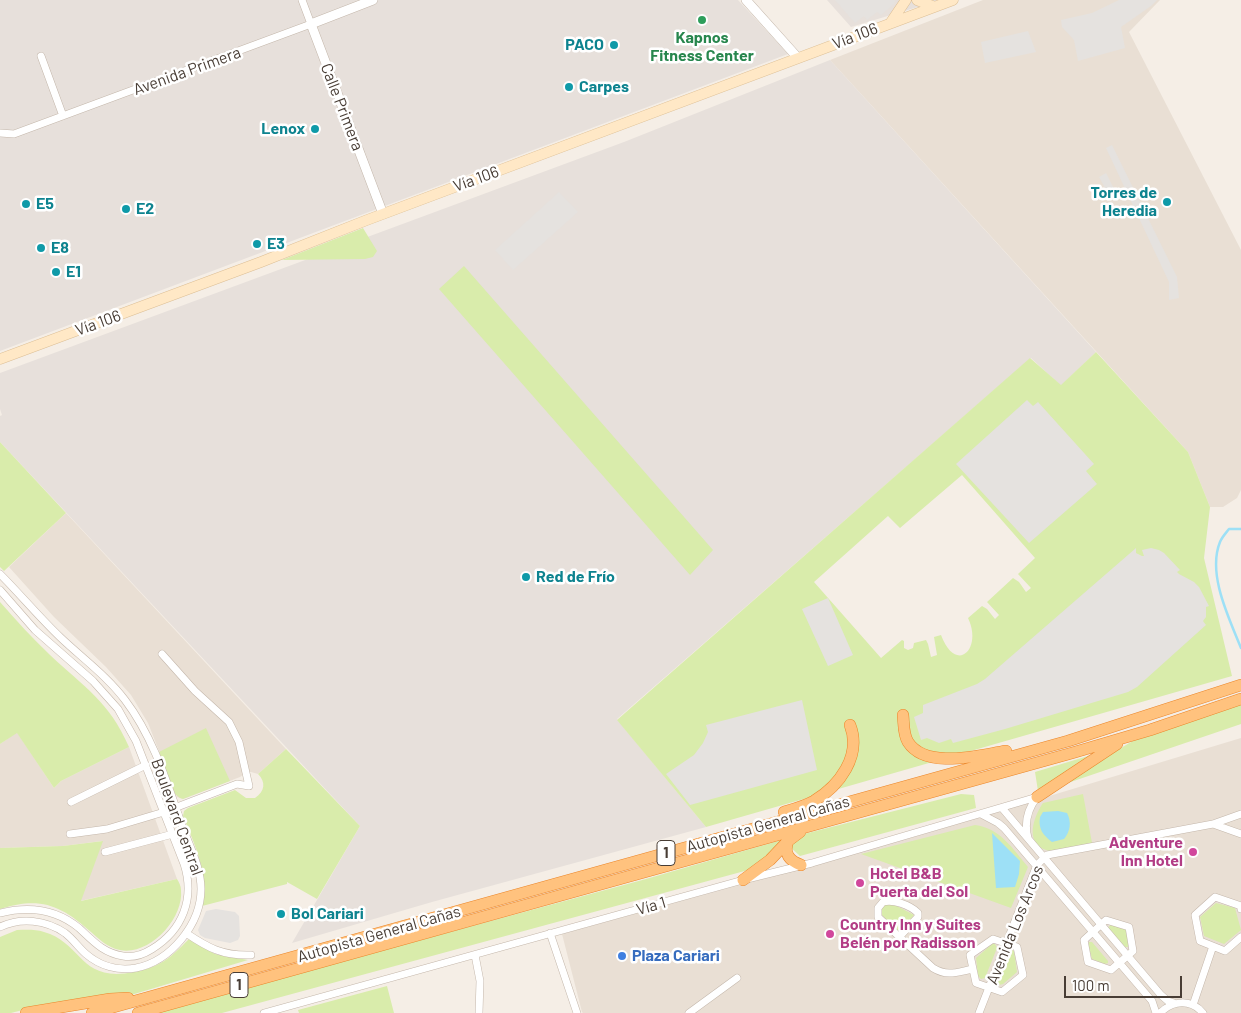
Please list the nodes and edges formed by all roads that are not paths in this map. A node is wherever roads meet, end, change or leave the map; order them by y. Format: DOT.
graph roads {
  1 [pos="302,0"];
  2 [pos="373,0"];
  3 [pos="746,0"];
  4 [pos="906,0"];
  5 [pos="917,0"];
  6 [pos="953,0"];
  7 [pos="934,7"];
  8 [pos="891,23"];
  9 [pos="311,24"];
  10 [pos="41,56"];
  11 [pos="798,58"];
  12 [pos="63,116"];
  13 [pos="0,132"];
  14 [pos="383,214"];
  15 [pos="0,359"];
  16 [pos="0,574"];
  17 [pos="0,590"];
  18 [pos="162,654"];
  19 [pos="101,674"];
  20 [pos="94,681"];
  21 [pos="1240,686"];
  22 [pos="1241,699"];
  23 [pos="903,715"];
  24 [pos="850,726"];
  25 [pos="1128,737"];
  26 [pos="146,765"];
  27 [pos="1037,797"];
  28 [pos="71,802"];
  29 [pos="176,807"];
  30 [pos="1002,808"];
  31 [pos="164,812"];
  32 [pos="981,814"];
  33 [pos="1241,814"];
  34 [pos="1213,824"];
  35 [pos="808,827"];
  36 [pos="70,834"];
  37 [pos="173,834"];
  38 [pos="1241,834"];
  39 [pos="788,841"];
  40 [pos="1029,841"];
  41 [pos="105,852"];
  42 [pos="1043,858"];
  43 [pos="801,865"];
  44 [pos="1037,865"];
  45 [pos="742,880"];
  46 [pos="506,898"];
  47 [pos="1241,909"];
  48 [pos="18,910"];
  49 [pos="0,913"];
  50 [pos="182,917"];
  51 [pos="20,921"];
  52 [pos="192,922"];
  53 [pos="1101,925"];
  54 [pos="0,927"];
  55 [pos="173,932"];
  56 [pos="1093,932"];
  57 [pos="550,934"];
  58 [pos="184,935"];
  59 [pos="900,936"];
  60 [pos="1241,937"];
  61 [pos="1007,943"];
  62 [pos="1213,946"];
  63 [pos="475,955"];
  64 [pos="251,956"];
  65 [pos="1127,956"];
  66 [pos="1120,963"];
  67 [pos="973,969"];
  68 [pos="737,978"];
  69 [pos="989,987"];
  70 [pos="144,999"];
  71 [pos="1174,1004"];
  72 [pos="1193,1005"];
  73 [pos="289,1010"];
  74 [pos="576,1011"];
  75 [pos="26,1013"];
  76 [pos="92,1013"];
  77 [pos="138,1013"];
  78 [pos="264,1013"];
  79 [pos="479,1013"];
  80 [pos="568,1013"];
  81 [pos="689,1013"];
  82 [pos="979,1013"];
  83 [pos="1156,1013"];
  84 [pos="1160,1013"];
  85 [pos="1204,1013"];
  1 -- 9 [label="street, Calle Primera"];
  2 -- 9 [label="street, Avenida Primera"];
  3 -- 11 [label="street"];
  4 -- 8 [label="main road"];
  5 -- 7 [label="main road"];
  6 -- 7 [label="main road, Vía 106"];
  7 -- 8 [label="main road, Vía 106"];
  8 -- 11 [label="main road, Vía 106"];
  9 -- 12 [label="street, Avenida Primera"];
  9 -- 14 [label="street, Calle Primera"];
  10 -- 12 [label="street"];
  11 -- 14 [label="main road, Vía 106"];
  12 -- 13 [label="street, Avenida Primera"];
  14 -- 15 [label="main road, Vía 106"];
  16 -- 19 [label="street, Boulevard Central"];
  17 -- 20 [label="street, Boulevard Central"];
  18 -- 29 [label="street"];
  19 -- 20 [label="street"];
  19 -- 29 [label="street, Boulevard Central"];
  20 -- 26 [label="street, Boulevard Central"];
  21 -- 23 [label="highway"];
  21 -- 46 [label="highway, Autopista General Cañas / 1"];
  22 -- 25 [label="highway, Autopista General Cañas / 1"];
  24 -- 46 [label="highway"];
  25 -- 27 [label="highway"];
  25 -- 35 [label="highway, Autopista General Cañas / 1"];
  26 -- 28 [label="street"];
  26 -- 31 [label="street, Boulevard Central"];
  27 -- 30 [label="street, Vía 1"];
  27 -- 40 [label="street"];
  29 -- 31 [label="street"];
  29 -- 52 [label="street, Boulevard Central"];
  30 -- 32 [label="street, Vía 1"];
  30 -- 40 [label="street"];
  31 -- 36 [label="street"];
  31 -- 37 [label="street, Boulevard Central"];
  32 -- 43 [label="street, Vía 1"];
  32 -- 44 [label="street"];
  33 -- 34 [label="street, Avenida Los Arcos"];
  34 -- 38 [label="street"];
  34 -- 42 [label="street, Avenida Los Arcos"];
  35 -- 39 [label="highway"];
  35 -- 77 [label="highway, Autopista General Cañas / 1"];
  37 -- 41 [label="street"];
  37 -- 50 [label="street, Boulevard Central"];
  39 -- 43 [label="highway"];
  39 -- 45 [label="highway"];
  40 -- 42 [label="street"];
  42 -- 44 [label="street, Avenida Los Arcos"];
  42 -- 53 [label="street"];
  43 -- 45 [label="street, Vía 1"];
  44 -- 56 [label="street"];
  44 -- 61 [label="street, Avenida Los Arcos"];
  45 -- 57 [label="street, Vía 1"];
  46 -- 70 [label="highway, Autopista General Cañas / 1"];
  47 -- 62 [label="street"];
  48 -- 49 [label="street, Boulevard Central"];
  48 -- 51 [label="street"];
  48 -- 55 [label="street, Boulevard Central"];
  50 -- 52 [label="street"];
  50 -- 55 [label="street, Boulevard Central"];
  51 -- 54 [label="street, Boulevard Central"];
  51 -- 58 [label="street, Boulevard Central"];
  52 -- 58 [label="street, Boulevard Central"];
  53 -- 56 [label="street"];
  53 -- 65 [label="street"];
  53 -- 65 [label="street"];
  55 -- 58 [label="street"];
  56 -- 66 [label="street"];
  56 -- 66 [label="street"];
  57 -- 63 [label="street, Vía 1"];
  57 -- 74 [label="street"];
  58 -- 64 [label="street"];
  59 -- 59 [label="street"];
  59 -- 67 [label="street"];
  60 -- 62 [label="street"];
  61 -- 67 [label="street"];
  61 -- 69 [label="street, Avenida Los Arcos"];
  61 -- 69 [label="street"];
  62 -- 72 [label="street"];
  63 -- 73 [label="street, Vía 1"];
  63 -- 79 [label="street"];
  65 -- 66 [label="street"];
  65 -- 71 [label="street"];
  66 -- 83 [label="street"];
  67 -- 69 [label="street"];
  68 -- 81 [label="street"];
  69 -- 82 [label="street, Avenida Los Arcos"];
  70 -- 75 [label="highway"];
  70 -- 76 [label="highway, Autopista General Cañas / 1"];
  71 -- 72 [label="street"];
  71 -- 84 [label="street"];
  72 -- 85 [label="street"];
  73 -- 78 [label="street, Vía 1"];
  74 -- 80 [label="street"];
}
